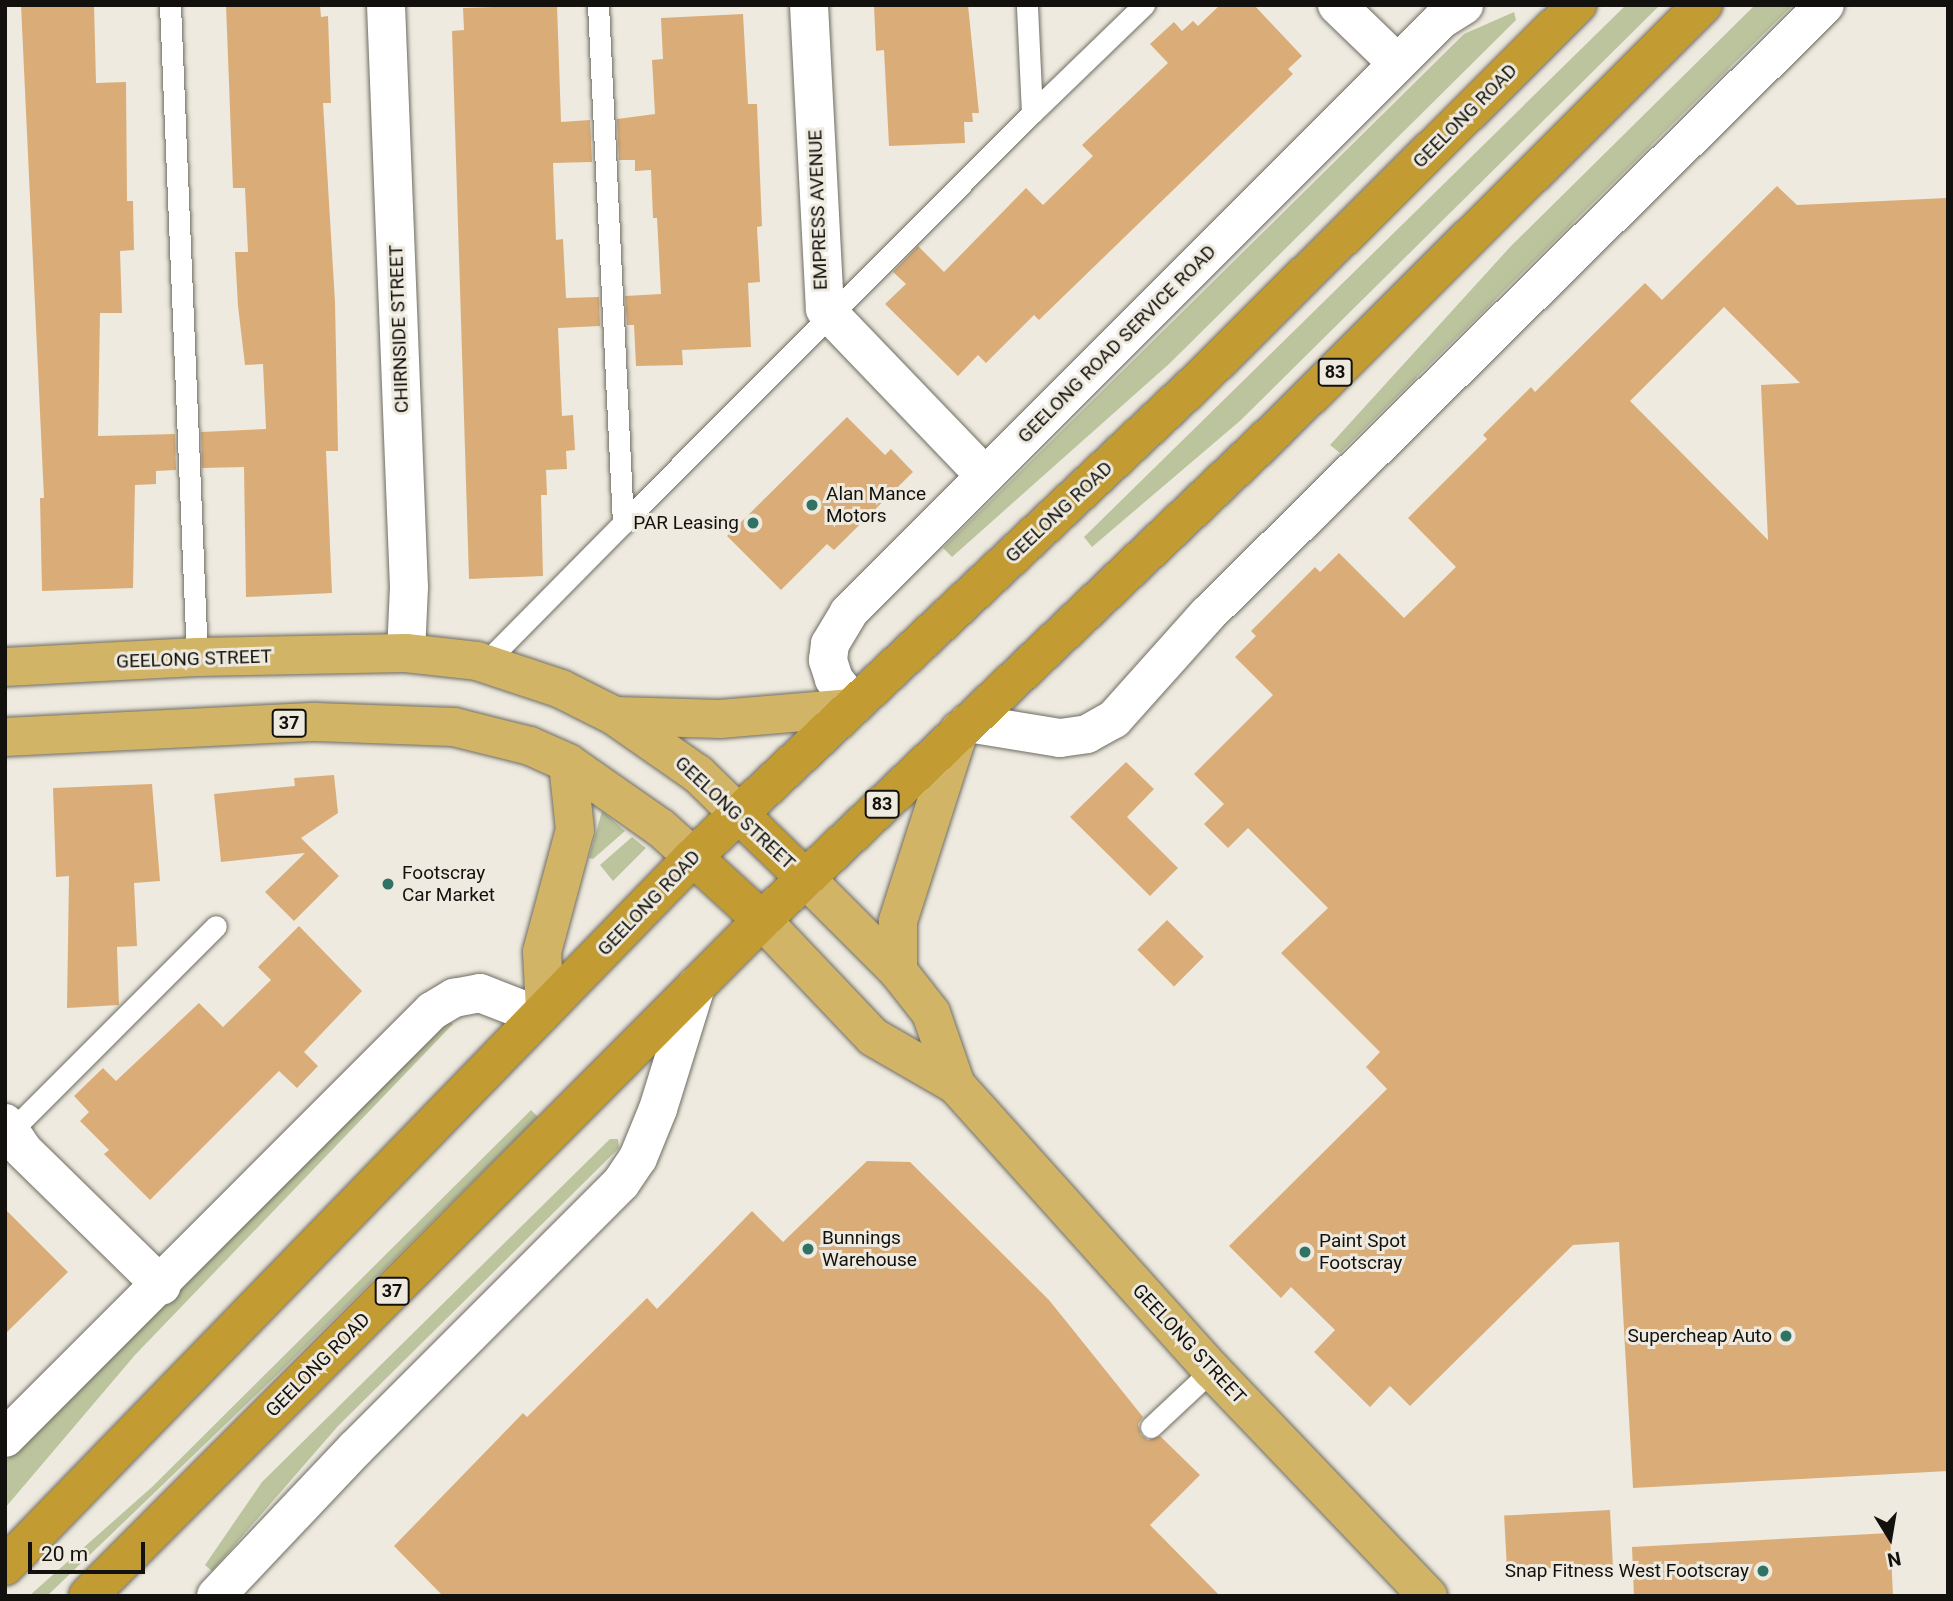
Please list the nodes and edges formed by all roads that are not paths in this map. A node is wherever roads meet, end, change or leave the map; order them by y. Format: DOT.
graph roads {
  1 [pos="170,5"];
  2 [pos="386,5"];
  3 [pos="598,5"];
  4 [pos="810,5"];
  5 [pos="1027,5"];
  6 [pos="1144,5"];
  7 [pos="1337,5"];
  8 [pos="1464,5"];
  9 [pos="1577,5"];
  10 [pos="1703,5"];
  11 [pos="1825,5"];
  12 [pos="1397,64"];
  13 [pos="1032,113"];
  14 [pos="828,316"];
  15 [pos="985,475"];
  16 [pos="623,523"];
  17 [pos="406,653"];
  18 [pos="197,657"];
  19 [pos="485,663"];
  20 [pos="5,667"];
  21 [pos="852,706"];
  22 [pos="613,715"];
  23 [pos="963,727"];
  24 [pos="5,737"];
  25 [pos="568,763"];
  26 [pos="739,814"];
  27 [pos="693,857"];
  28 [pos="805,878"];
  29 [pos="762,920"];
  30 [pos="216,926"];
  31 [pos="898,971"];
  32 [pos="696,986"];
  33 [pos="542,1013"];
  34 [pos="956,1085"];
  35 [pos="7,1131"];
  36 [pos="162,1286"];
  37 [pos="1212,1370"];
  38 [pos="1152,1427"];
  39 [pos="5,1438"];
  40 [pos="5,1566"];
  41 [pos="88,1596"];
  42 [pos="216,1596"];
  43 [pos="1428,1596"];
  1 -- 18 [label="lane"];
  2 -- 17 [label="street, CHIRNSIDE STREET"];
  3 -- 16 [label="lane"];
  4 -- 14 [label="street, EMPRESS AVENUE"];
  5 -- 13 [label="lane"];
  6 -- 13 [label="lane"];
  7 -- 12 [label="street"];
  8 -- 12 [label="street, GEELONG ROAD SERVICE ROAD"];
  9 -- 21 [label="highway, GEELONG ROAD"];
  10 -- 23 [label="highway, GEELONG ROAD / 83"];
  11 -- 23 [label="street"];
  12 -- 15 [label="street, GEELONG ROAD SERVICE ROAD"];
  13 -- 14 [label="lane"];
  14 -- 15 [label="street, EMPRESS AVENUE"];
  14 -- 16 [label="lane"];
  15 -- 21 [label="street, GEELONG ROAD SERVICE ROAD"];
  16 -- 19 [label="lane"];
  17 -- 18 [label="main road, GEELONG STREET"];
  17 -- 19 [label="main road, GEELONG STREET"];
  18 -- 20 [label="main road, GEELONG STREET"];
  19 -- 22 [label="main road, GEELONG STREET"];
  21 -- 22 [label="main road"];
  21 -- 26 [label="highway, GEELONG ROAD"];
  22 -- 26 [label="main road, GEELONG STREET"];
  23 -- 28 [label="highway, GEELONG ROAD / 83"];
  23 -- 31 [label="main road"];
  24 -- 25 [label="main road, GEELONG STREET / 37"];
  25 -- 27 [label="main road, GEELONG STREET / 37"];
  25 -- 33 [label="main road"];
  26 -- 27 [label="highway, GEELONG ROAD"];
  26 -- 28 [label="highway, GEELONG STREET"];
  27 -- 29 [label="highway, GEELONG STREET / 37"];
  27 -- 33 [label="highway, GEELONG ROAD"];
  28 -- 29 [label="highway, GEELONG ROAD / 37"];
  28 -- 31 [label="main road, GEELONG STREET"];
  29 -- 32 [label="highway, GEELONG ROAD / 37"];
  29 -- 34 [label="main road, GEELONG STREET"];
  30 -- 35 [label="lane"];
  31 -- 34 [label="main road, GEELONG STREET"];
  32 -- 41 [label="highway, GEELONG ROAD / 37"];
  32 -- 42 [label="street, GEELONG ROAD"];
  33 -- 36 [label="street"];
  33 -- 40 [label="highway, GEELONG ROAD"];
  34 -- 37 [label="main road, GEELONG STREET"];
  35 -- 36 [label="street"];
  36 -- 39 [label="street"];
  37 -- 38 [label="lane"];
  37 -- 43 [label="main road, GEELONG STREET"];
}
